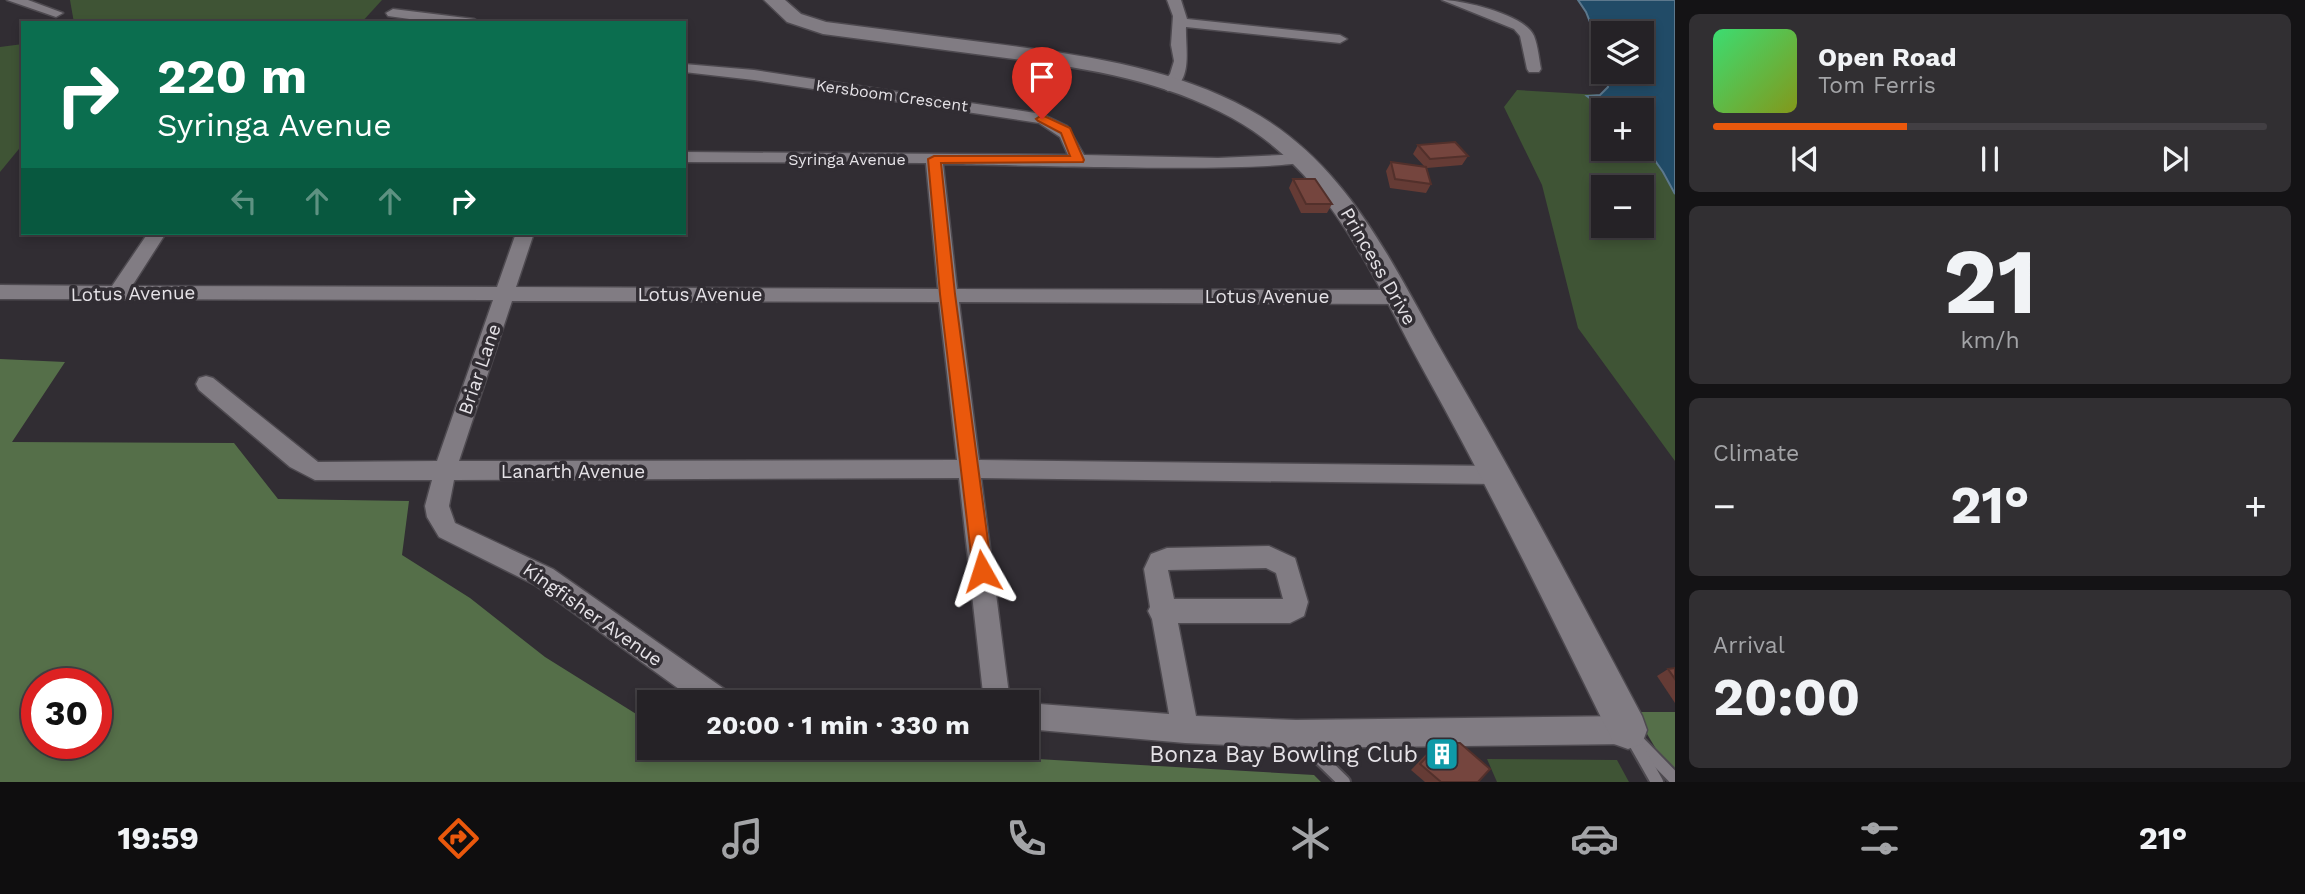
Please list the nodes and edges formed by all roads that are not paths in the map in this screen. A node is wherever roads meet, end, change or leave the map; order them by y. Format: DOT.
graph roads {
  1 [pos="14,0"];
  2 [pos="774,0"];
  3 [pos="1174,0"];
  4 [pos="1449,0"];
  5 [pos="56,13"];
  6 [pos="393,13"];
  7 [pos="458,21"];
  8 [pos="1180,22"];
  9 [pos="1340,39"];
  10 [pos="686,68"];
  11 [pos="1534,69"];
  12 [pos="1168,86"];
  13 [pos="1294,151"];
  14 [pos="686,157"];
  15 [pos="934,159"];
  16 [pos="1078,160"];
  17 [pos="1250,162"];
  18 [pos="156,235"];
  19 [pos="524,235"];
  20 [pos="0,292"];
  21 [pos="118,292"];
  22 [pos="504,294"];
  23 [pos="948,294"];
  24 [pos="1399,297"];
  25 [pos="206,384"];
  26 [pos="970,469"];
  27 [pos="445,471"];
  28 [pos="1496,475"];
  29 [pos="437,506"];
  30 [pos="1161,611"];
  31 [pos="703,690"];
  32 [pos="996,690"];
  33 [pos="1039,717"];
  34 [pos="1185,729"];
  35 [pos="1628,730"];
  36 [pos="1296,734"];
  37 [pos="1675,779"];
  38 [pos="1344,782"];
  39 [pos="1657,782"];
  1 -- 5 [label="street"];
  2 -- 12 [label="street, Princess Drive"];
  3 -- 8 [label="street"];
  4 -- 11 [label="street"];
  6 -- 7 [label="street"];
  8 -- 9 [label="street"];
  8 -- 12 [label="street"];
  10 -- 16 [label="street, Kersboom Crescent"];
  12 -- 13 [label="street, Princess Drive"];
  13 -- 17 [label="street"];
  13 -- 17 [label="street, Syringa Avenue"];
  13 -- 24 [label="street, Princess Drive"];
  14 -- 15 [label="street, Syringa Avenue"];
  15 -- 16 [label="street, Syringa Avenue"];
  15 -- 23 [label="street"];
  16 -- 17 [label="street, Syringa Avenue"];
  18 -- 21 [label="street"];
  19 -- 22 [label="street, Briar Lane"];
  20 -- 21 [label="street, Lotus Avenue"];
  21 -- 22 [label="street, Lotus Avenue"];
  22 -- 23 [label="street, Lotus Avenue"];
  22 -- 27 [label="street, Briar Lane"];
  23 -- 24 [label="street, Lotus Avenue"];
  23 -- 26 [label="street"];
  24 -- 28 [label="street, Princess Drive"];
  25 -- 27 [label="street, Lanarth Avenue"];
  26 -- 27 [label="street, Lanarth Avenue"];
  26 -- 28 [label="street, Lanarth Avenue"];
  26 -- 32 [label="street"];
  27 -- 29 [label="street, Briar Lane"];
  28 -- 35 [label="street, Princess Drive"];
  29 -- 31 [label="street, Kingfisher Avenue"];
  30 -- 30 [label="street"];
  30 -- 34 [label="street"];
  33 -- 34 [label="street"];
  34 -- 36 [label="street"];
  35 -- 36 [label="street"];
  35 -- 37 [label="lane"];
  35 -- 39 [label="lane"];
  36 -- 38 [label="lane"];
}
